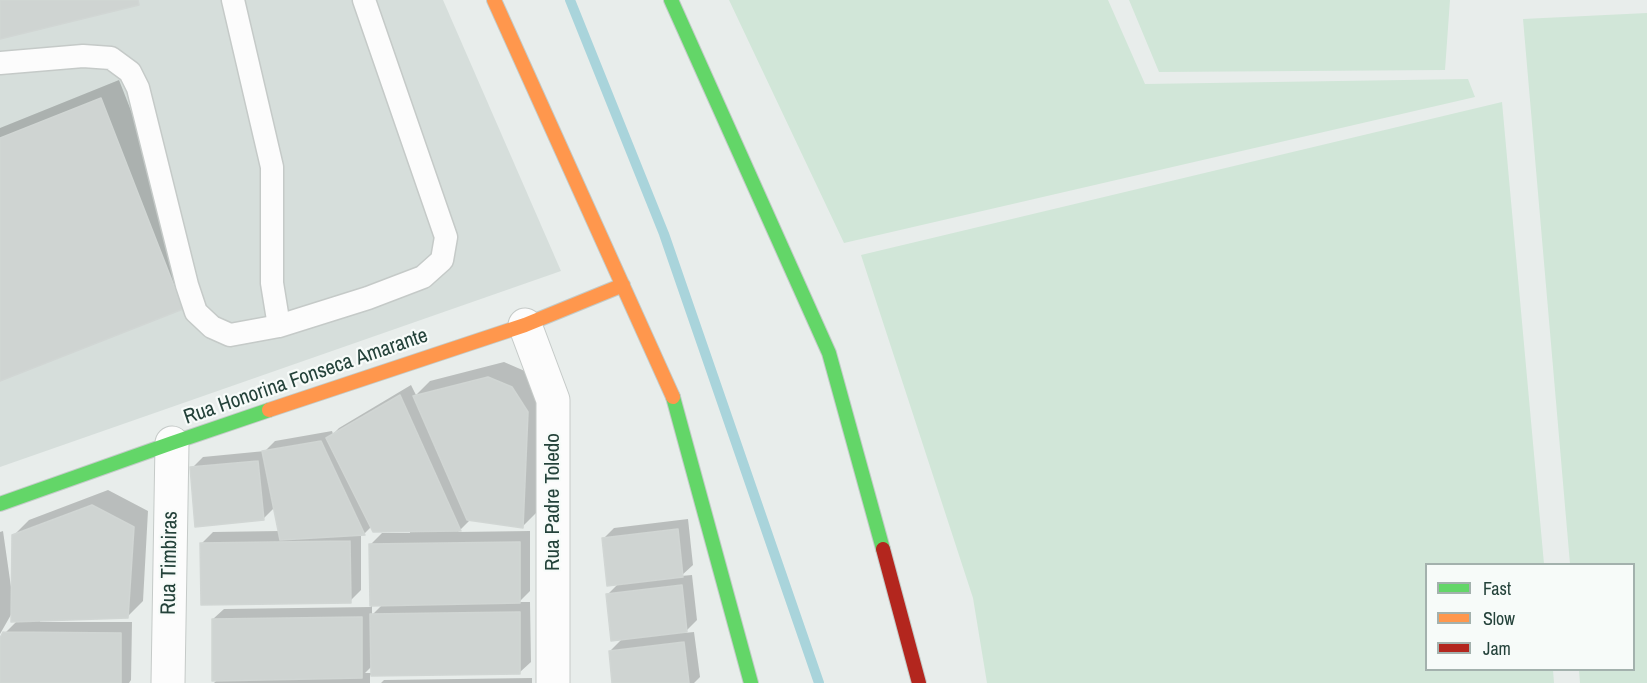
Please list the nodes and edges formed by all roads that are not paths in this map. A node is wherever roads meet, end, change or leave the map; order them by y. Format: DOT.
graph roads {
  1 [pos="233,0"];
  2 [pos="364,0"];
  3 [pos="494,0"];
  4 [pos="671,0"];
  5 [pos="0,63"];
  6 [pos="623,285"];
  7 [pos="525,325"];
  8 [pos="279,326"];
  9 [pos="172,443"];
  10 [pos="0,504"];
  11 [pos="168,683"];
  12 [pos="553,683"];
  13 [pos="751,683"];
  14 [pos="919,683"];
  1 -- 8 [label="lane"];
  2 -- 8 [label="lane"];
  3 -- 6 [label="main road"];
  4 -- 14 [label="main road"];
  5 -- 8 [label="lane"];
  6 -- 7 [label="main road, Rua Honorina Fonseca Amarante"];
  6 -- 13 [label="main road"];
  7 -- 9 [label="main road, Rua Honorina Fonseca Amarante"];
  7 -- 12 [label="street, Rua Padre Toledo"];
  9 -- 10 [label="main road, Rua Honorina Fonseca Amarante"];
  9 -- 11 [label="street, Rua Timbiras"];
}
